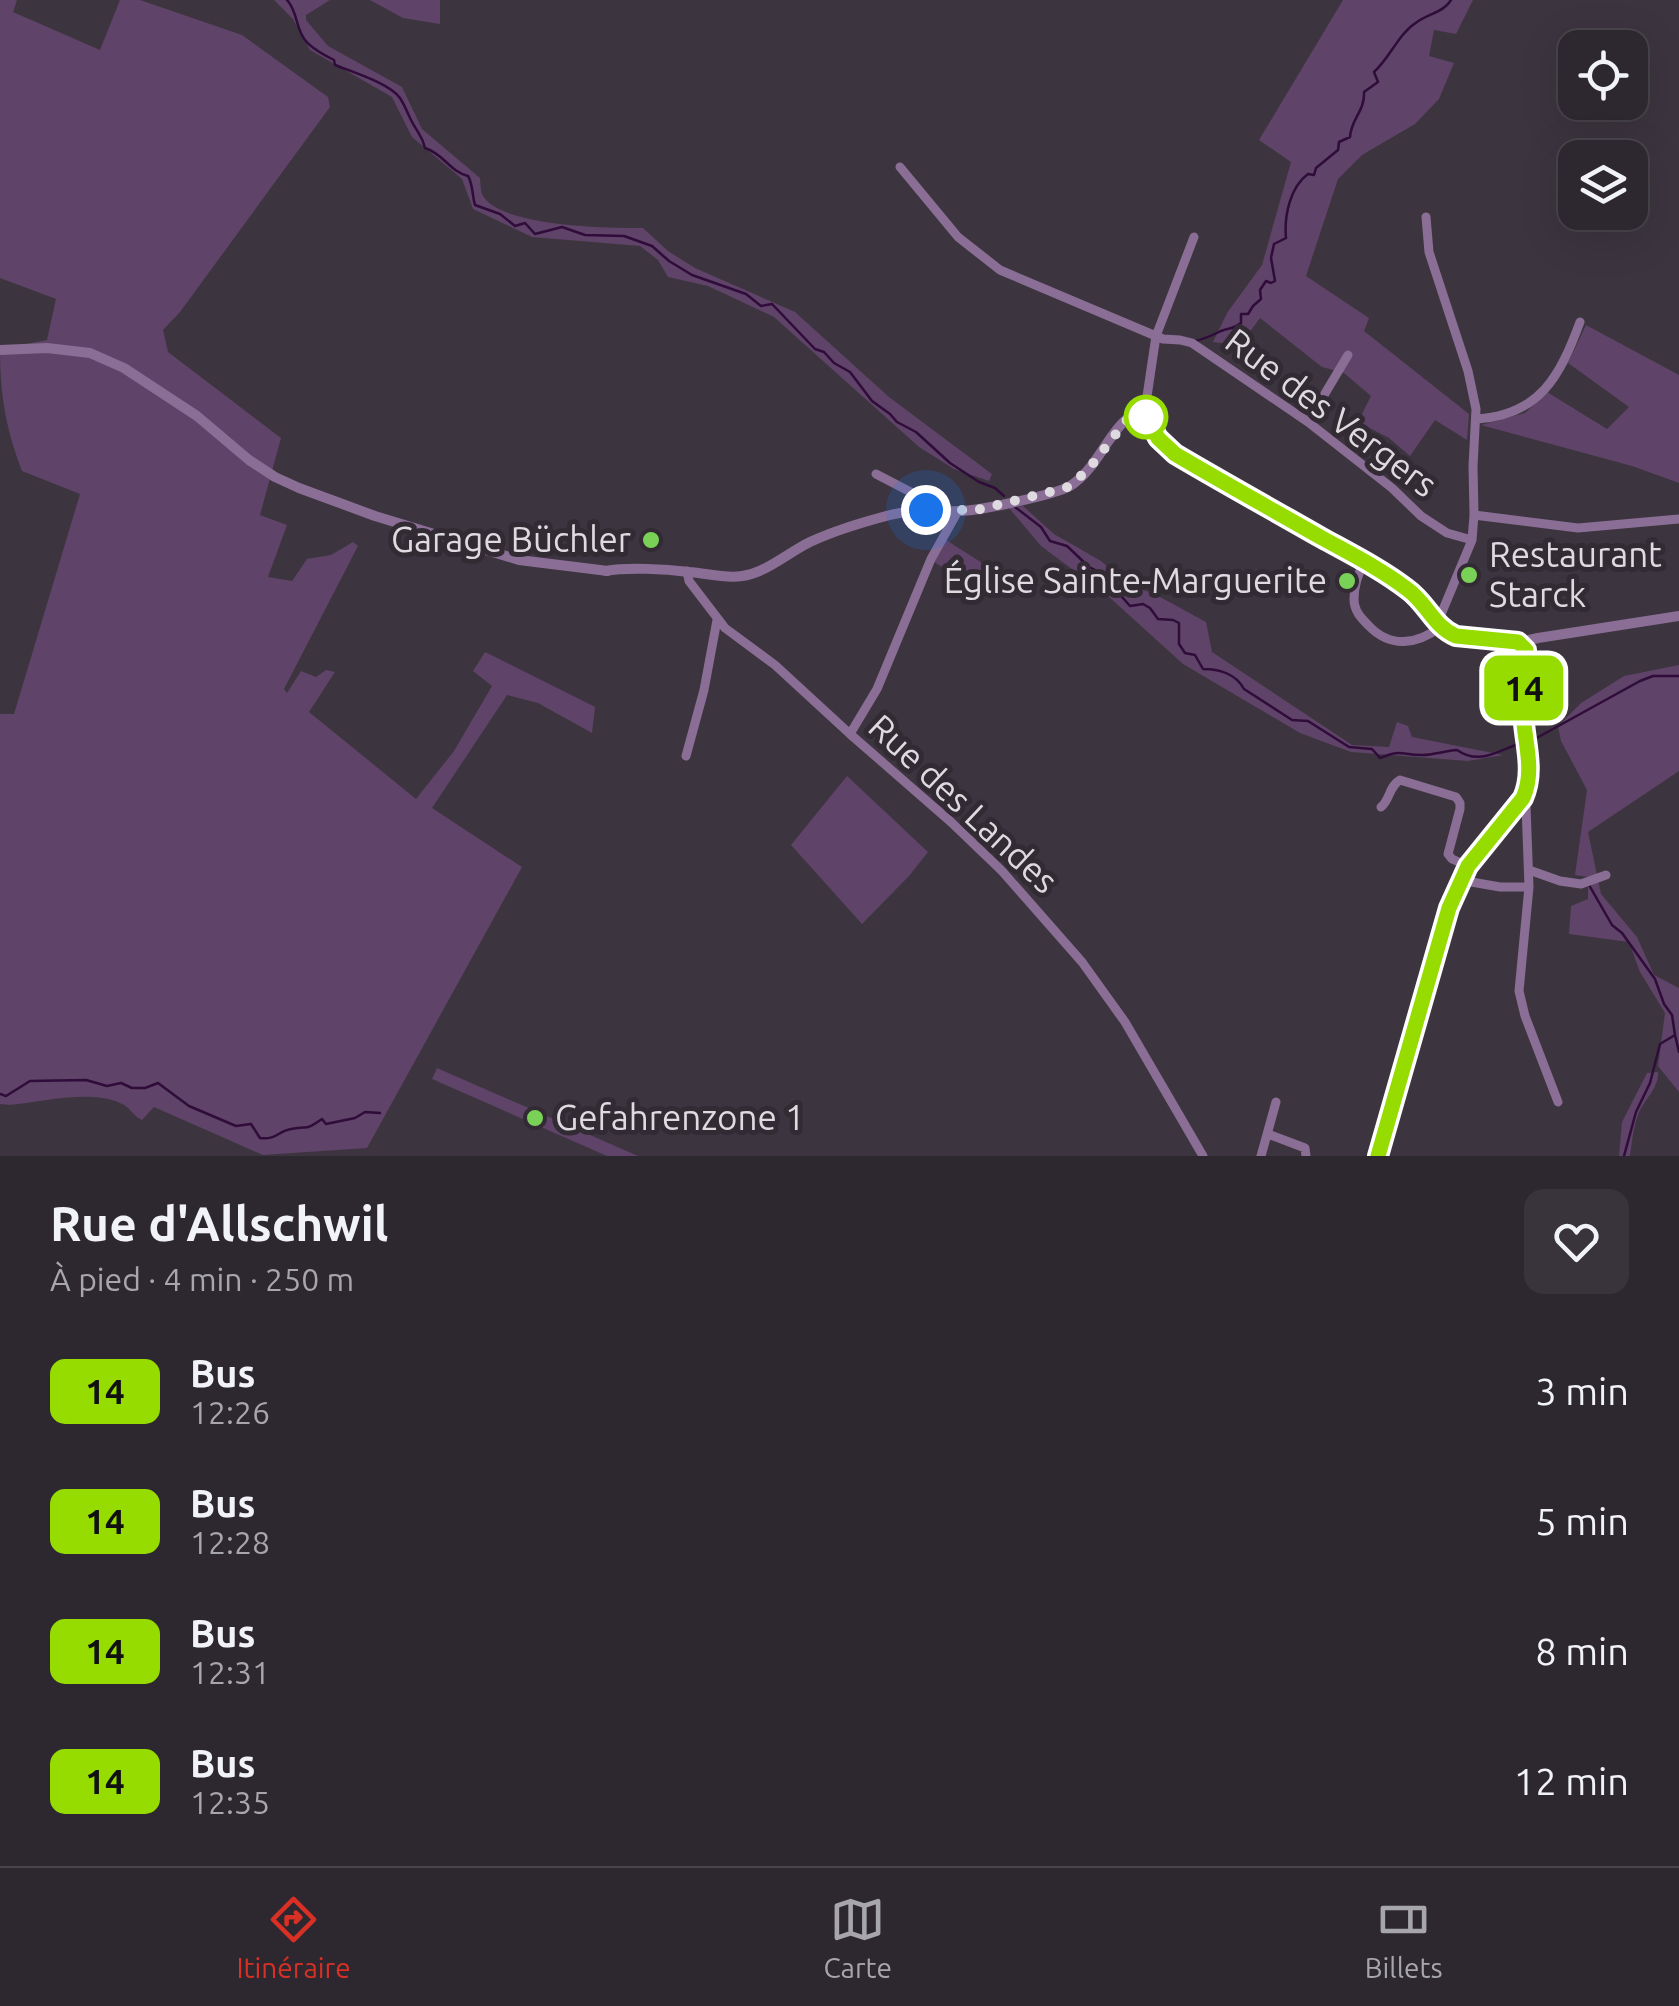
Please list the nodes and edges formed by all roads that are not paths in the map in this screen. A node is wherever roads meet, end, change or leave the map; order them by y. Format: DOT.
graph roads {
  1 [pos="900,166"];
  2 [pos="1426,218"];
  3 [pos="1194,237"];
  4 [pos="1580,322"];
  5 [pos="1156,336"];
  6 [pos="0,350"];
  7 [pos="1348,355"];
  8 [pos="1142,414"];
  9 [pos="1476,419"];
  10 [pos="1308,422"];
  11 [pos="876,474"];
  12 [pos="941,510"];
  13 [pos="958,512"];
  14 [pos="1474,515"];
  15 [pos="1679,520"];
  16 [pos="1472,540"];
  17 [pos="1364,562"];
  18 [pos="687,571"];
  19 [pos="1679,616"];
  20 [pos="717,620"];
  21 [pos="1437,622"];
  22 [pos="1523,645"];
  23 [pos="850,734"];
  24 [pos="686,756"];
  25 [pos="1523,798"];
  26 [pos="1380,807"];
  27 [pos="1468,866"];
  28 [pos="1529,870"];
  29 [pos="1606,875"];
  30 [pos="1460,880"];
  31 [pos="1529,887"];
  32 [pos="1276,1102"];
  33 [pos="1558,1102"];
  34 [pos="1268,1134"];
  35 [pos="1204,1156"];
  36 [pos="1261,1156"];
  37 [pos="1306,1156"];
  38 [pos="1378,1156"];
  1 -- 5 [label="street, Rue des Vergers"];
  2 -- 9 [label="street"];
  3 -- 5 [label="street"];
  4 -- 9 [label="street"];
  5 -- 8 [label="street"];
  5 -- 10 [label="street, Rue des Vergers"];
  6 -- 18 [label="street"];
  7 -- 10 [label="street"];
  8 -- 13 [label="street"];
  8 -- 17 [label="street"];
  9 -- 14 [label="street"];
  10 -- 16 [label="street, Rue des Vergers"];
  11 -- 12 [label="street"];
  12 -- 13 [label="street"];
  12 -- 18 [label="street"];
  13 -- 23 [label="street"];
  14 -- 15 [label="street"];
  14 -- 16 [label="street"];
  16 -- 21 [label="street"];
  17 -- 21 [label="street"];
  17 -- 21 [label="street"];
  18 -- 20 [label="street, Rue des Landes"];
  19 -- 22 [label="street"];
  20 -- 23 [label="street, Rue des Landes"];
  20 -- 24 [label="street"];
  21 -- 22 [label="street"];
  22 -- 25 [label="street"];
  23 -- 35 [label="street, Rue des Landes"];
  25 -- 27 [label="street"];
  25 -- 28 [label="street"];
  26 -- 27 [label="street"];
  27 -- 30 [label="street"];
  28 -- 29 [label="street"];
  28 -- 31 [label="street"];
  30 -- 31 [label="street"];
  30 -- 38 [label="street"];
  31 -- 33 [label="street"];
  32 -- 34 [label="street"];
  34 -- 36 [label="street"];
  34 -- 37 [label="street"];
}
